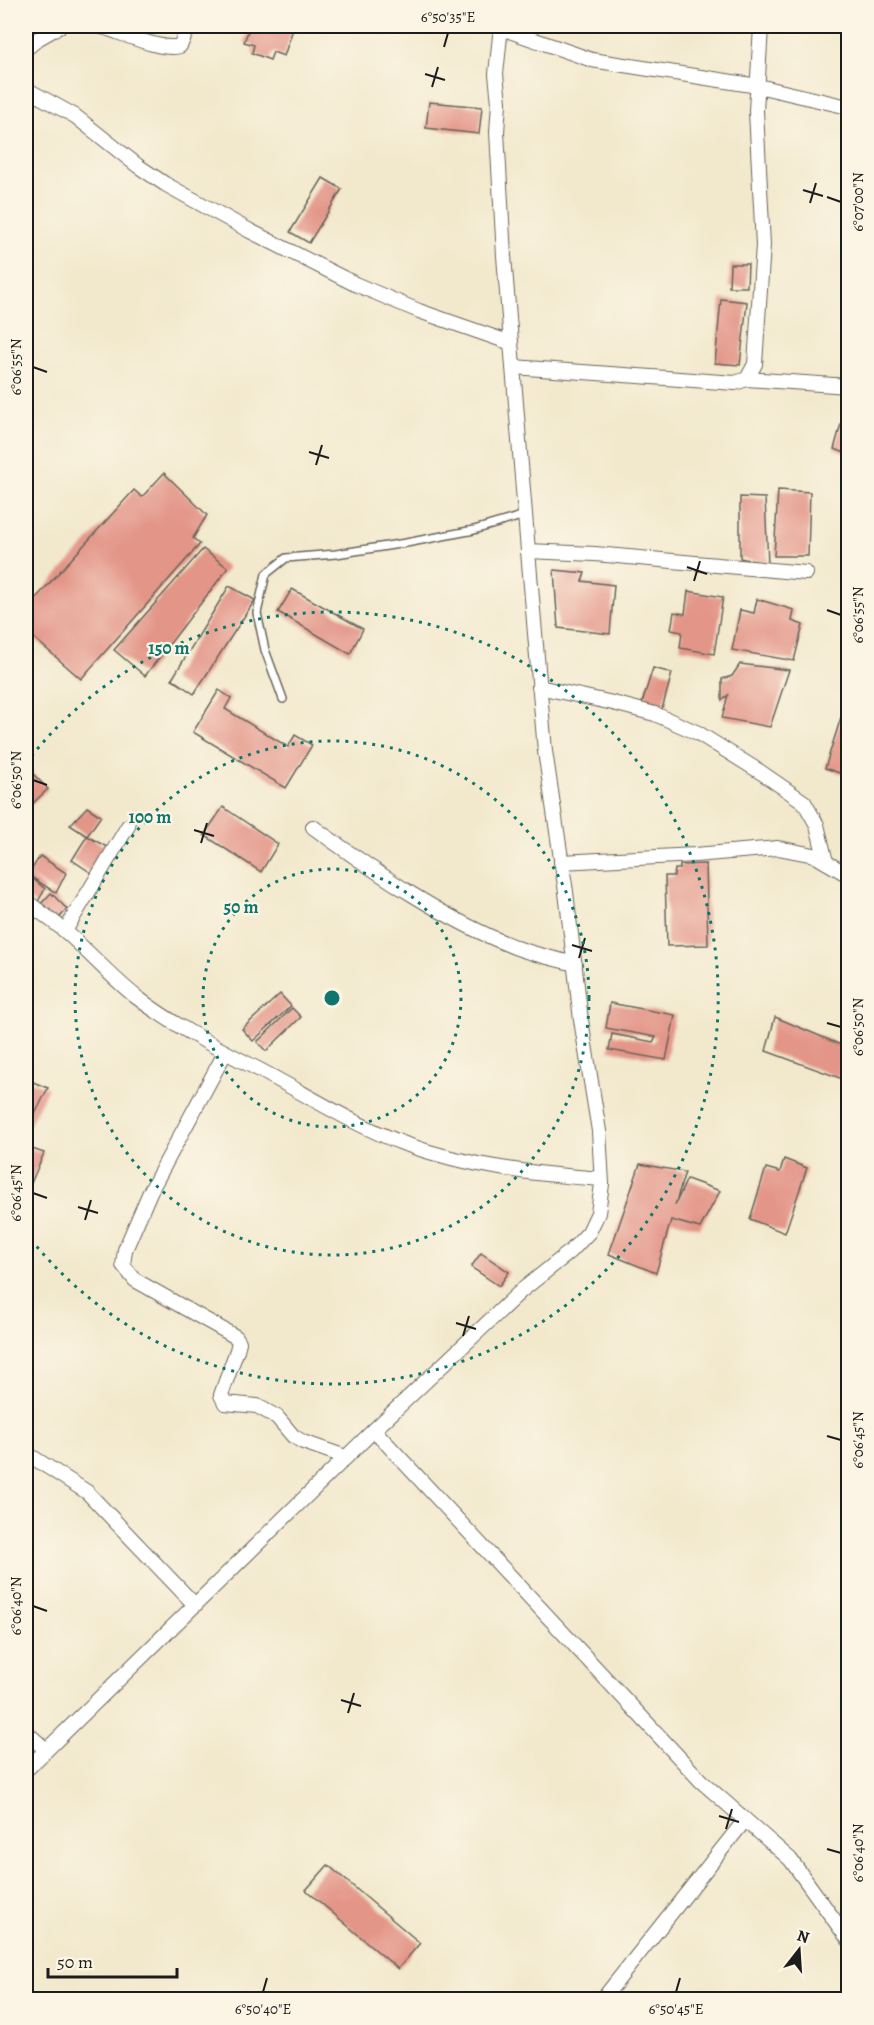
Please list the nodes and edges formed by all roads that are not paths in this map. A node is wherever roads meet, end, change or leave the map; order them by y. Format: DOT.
graph roads {
  1 [pos="60,26"];
  2 [pos="99,26"];
  3 [pos="189,26"];
  4 [pos="761,26"];
  5 [pos="501,27"];
  6 [pos="26,50"];
  7 [pos="758,86"];
  8 [pos="26,89"];
  9 [pos="849,107"];
  10 [pos="511,344"];
  11 [pos="513,367"];
  12 [pos="747,379"];
  13 [pos="849,386"];
  14 [pos="525,515"];
  15 [pos="528,551"];
  16 [pos="806,573"];
  17 [pos="539,687"];
  18 [pos="283,699"];
  19 [pos="128,826"];
  20 [pos="313,827"];
  21 [pos="561,862"];
  22 [pos="826,862"];
  23 [pos="849,875"];
  24 [pos="26,901"];
  25 [pos="65,932"];
  26 [pos="574,964"];
  27 [pos="225,1053"];
  28 [pos="601,1179"];
  29 [pos="374,1430"];
  30 [pos="26,1453"];
  31 [pos="346,1457"];
  32 [pos="195,1605"];
  33 [pos="26,1732"];
  34 [pos="46,1750"];
  35 [pos="26,1770"];
  36 [pos="746,1820"];
  37 [pos="849,1939"];
  38 [pos="602,2000"];
  1 -- 6 [label="street"];
  2 -- 3 [label="street"];
  4 -- 7 [label="street"];
  5 -- 7 [label="street"];
  5 -- 10 [label="street"];
  7 -- 9 [label="street"];
  7 -- 12 [label="street"];
  8 -- 10 [label="street"];
  10 -- 11 [label="street"];
  11 -- 12 [label="street"];
  11 -- 14 [label="street"];
  12 -- 13 [label="street"];
  14 -- 15 [label="street"];
  14 -- 18 [label="lane"];
  15 -- 16 [label="street"];
  15 -- 17 [label="street"];
  17 -- 21 [label="street"];
  17 -- 22 [label="street"];
  19 -- 25 [label="street"];
  20 -- 26 [label="street"];
  21 -- 22 [label="street"];
  21 -- 26 [label="street"];
  22 -- 23 [label="street"];
  24 -- 25 [label="street"];
  25 -- 27 [label="street"];
  26 -- 28 [label="street"];
  27 -- 28 [label="street"];
  27 -- 31 [label="street"];
  28 -- 29 [label="street"];
  29 -- 31 [label="street"];
  29 -- 36 [label="street"];
  30 -- 32 [label="street"];
  31 -- 32 [label="street"];
  32 -- 34 [label="street"];
  33 -- 34 [label="street"];
  34 -- 35 [label="street"];
  36 -- 37 [label="street"];
  36 -- 38 [label="street"];
}
